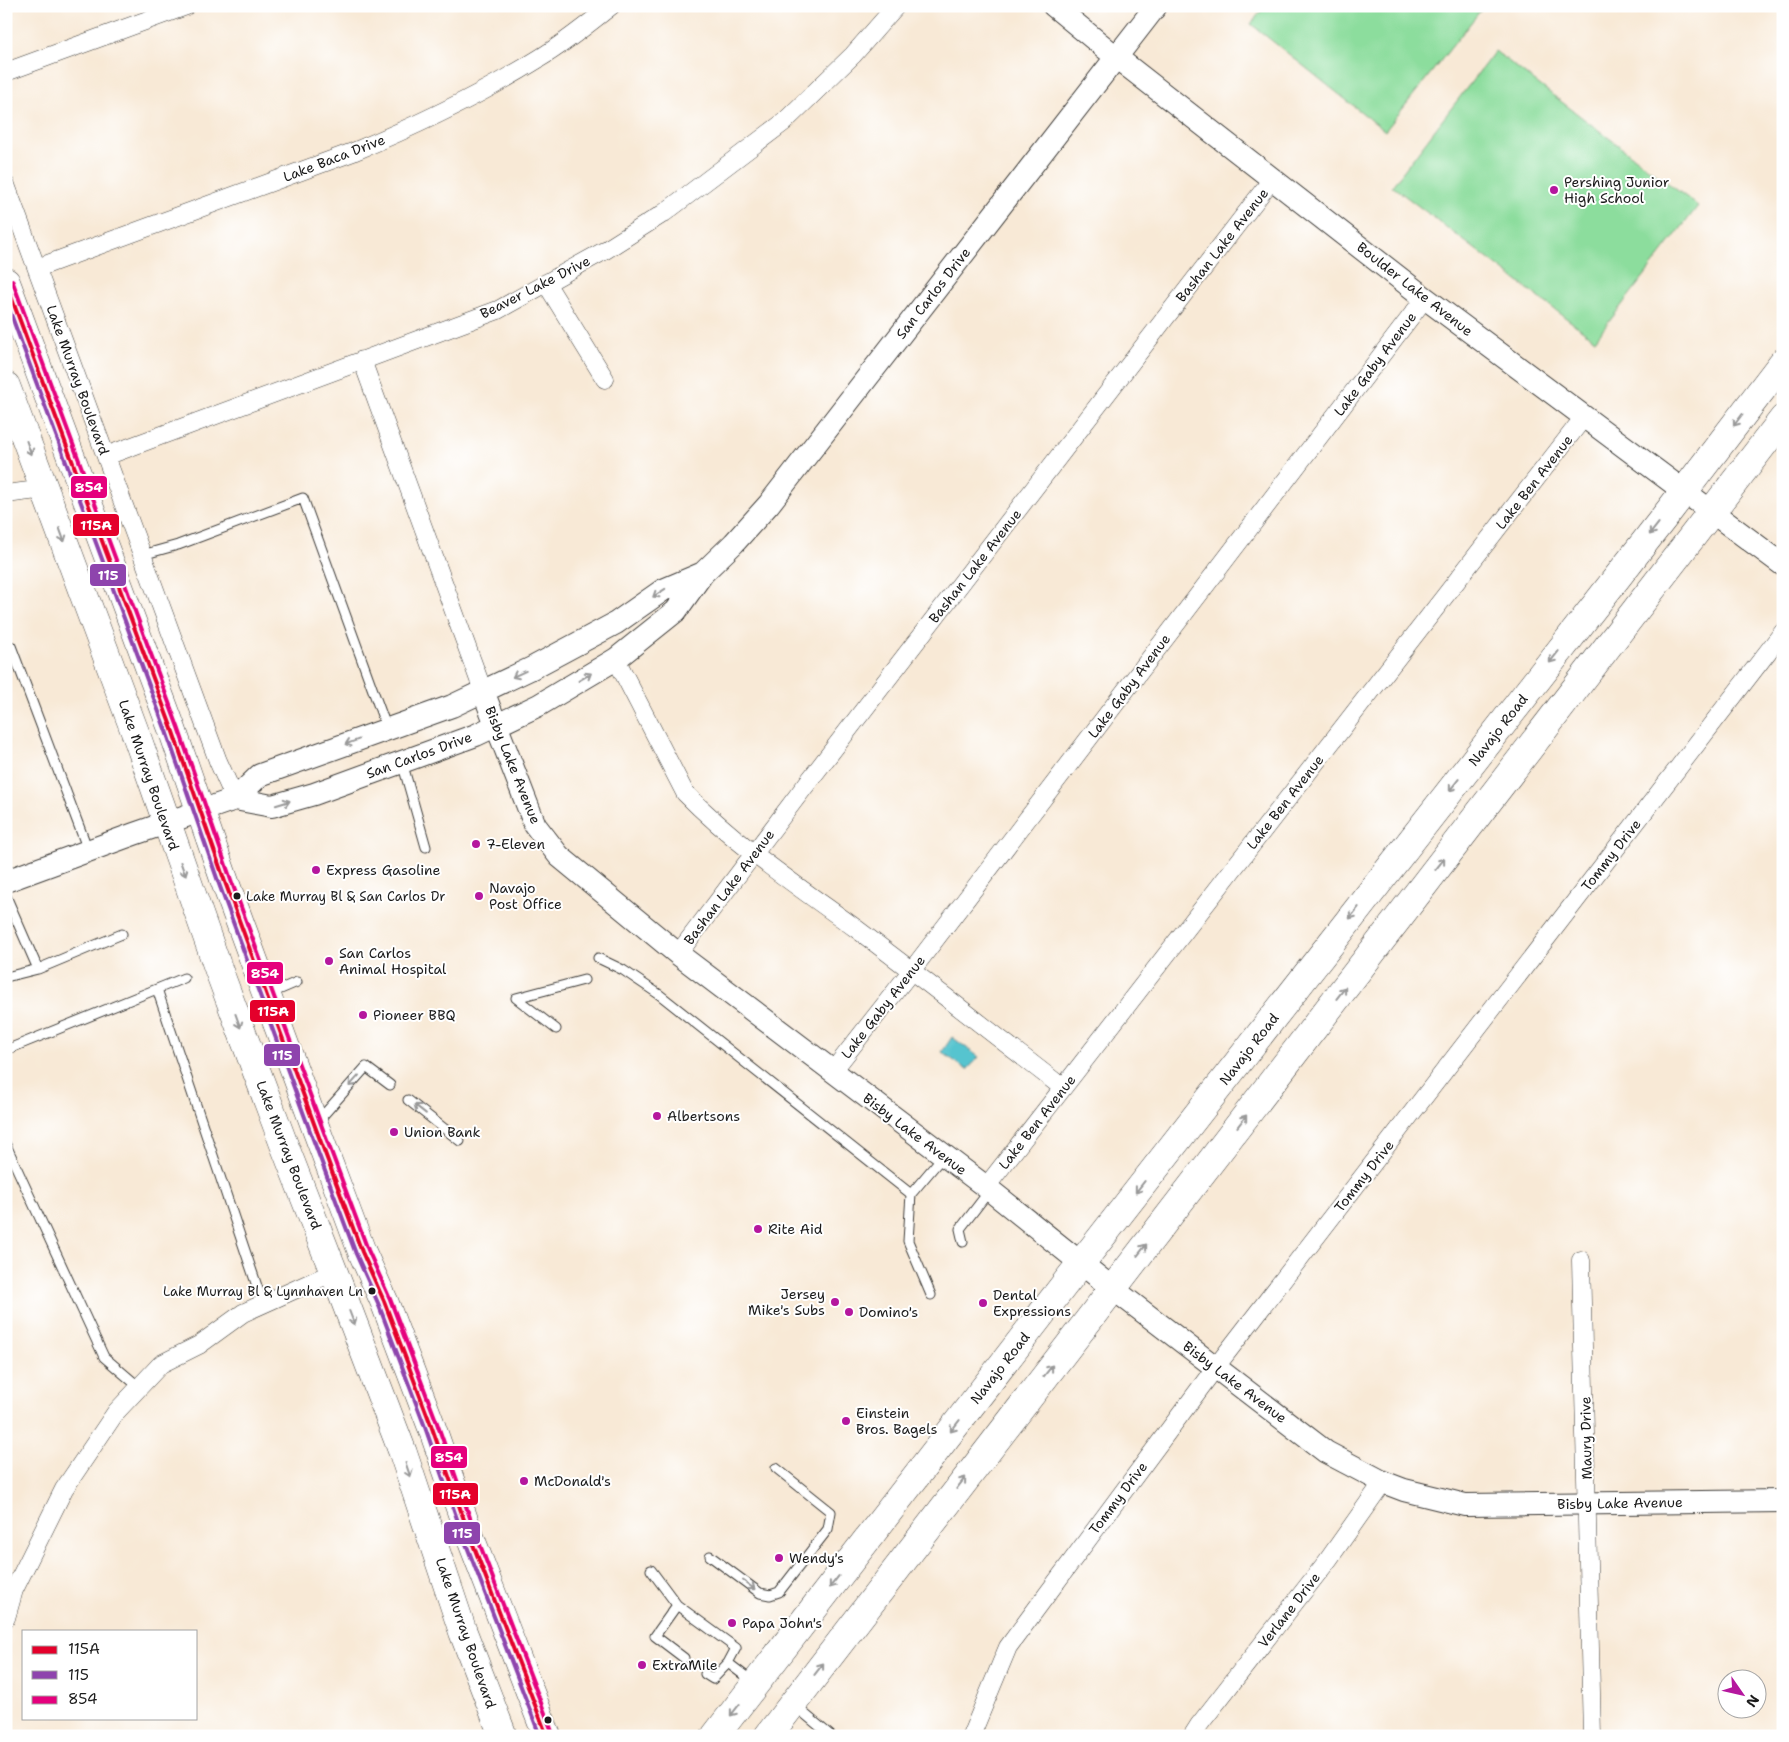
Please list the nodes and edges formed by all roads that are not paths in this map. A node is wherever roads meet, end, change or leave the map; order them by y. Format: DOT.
graph roads {
  1 [pos="186,6"];
  2 [pos="611,6"];
  3 [pos="896,6"];
  4 [pos="1054,6"];
  5 [pos="1156,6"];
  6 [pos="1116,57"];
  7 [pos="6,72"];
  8 [pos="1273,178"];
  9 [pos="6,185"];
  10 [pos="37,268"];
  11 [pos="6,282"];
  12 [pos="546,282"];
  13 [pos="1425,298"];
  14 [pos="362,360"];
  15 [pos="1783,362"];
  16 [pos="605,379"];
  17 [pos="6,386"];
  18 [pos="1584,417"];
  19 [pos="1783,419"];
  20 [pos="106,456"];
  21 [pos="45,489"];
  22 [pos="1684,491"];
  23 [pos="6,494"];
  24 [pos="1712,512"];
  25 [pos="142,555"];
  26 [pos="1783,564"];
  27 [pos="704,573"];
  28 [pos="1783,632"];
  29 [pos="11,646"];
  30 [pos="616,659"];
  31 [pos="483,691"];
  32 [pos="496,725"];
  33 [pos="387,729"];
  34 [pos="402,762"];
  35 [pos="235,799"];
  36 [pos="200,811"];
  37 [pos="167,823"];
  38 [pos="426,847"];
  39 [pos="88,850"];
  40 [pos="754,853"];
  41 [pos="6,881"];
  42 [pos="6,896"];
  43 [pos="122,934"];
  44 [pos="678,954"];
  45 [pos="598,958"];
  46 [pos="38,968"];
  47 [pos="912,970"];
  48 [pos="6,977"];
  49 [pos="184,978"];
  50 [pos="584,980"];
  51 [pos="297,982"];
  52 [pos="156,989"];
  53 [pos="266,995"];
  54 [pos="556,1029"];
  55 [pos="6,1050"];
  56 [pos="832,1072"];
  57 [pos="390,1086"];
  58 [pos="1063,1088"];
  59 [pos="408,1100"];
  60 [pos="315,1124"];
  61 [pos="460,1140"];
  62 [pos="6,1145"];
  63 [pos="944,1155"];
  64 [pos="988,1188"];
  65 [pos="912,1194"];
  66 [pos="311,1214"];
  67 [pos="963,1242"];
  68 [pos="362,1252"];
  69 [pos="1581,1260"];
  70 [pos="1081,1263"];
  71 [pos="334,1272"];
  72 [pos="1112,1288"];
  73 [pos="931,1295"];
  74 [pos="384,1301"];
  75 [pos="263,1304"];
  76 [pos="1215,1368"];
  77 [pos="140,1387"];
  78 [pos="776,1468"];
  79 [pos="1383,1482"];
  80 [pos="898,1500"];
  81 [pos="1783,1501"];
  82 [pos="1588,1504"];
  83 [pos="710,1556"];
  84 [pos="651,1570"];
  85 [pos="677,1605"];
  86 [pos="6,1618"];
  87 [pos="854,1624"];
  88 [pos="684,1658"];
  89 [pos="728,1663"];
  90 [pos="705,1674"];
  91 [pos="756,1684"];
  92 [pos="792,1704"];
  93 [pos="503,1736"];
  94 [pos="547,1736"];
  95 [pos="715,1736"];
  96 [pos="768,1736"];
  97 [pos="831,1736"];
  98 [pos="971,1736"];
  99 [pos="1192,1736"];
  100 [pos="1592,1736"];
  1 -- 7 [label="street"];
  2 -- 10 [label="street, Lake Baca Drive"];
  3 -- 12 [label="street, Beaver Lake Drive"];
  4 -- 6 [label="street, Boulder Lake Avenue"];
  5 -- 6 [label="street, San Carlos Drive"];
  6 -- 8 [label="street, Boulder Lake Avenue"];
  6 -- 27 [label="street, San Carlos Drive"];
  8 -- 13 [label="street, Boulder Lake Avenue"];
  8 -- 40 [label="street, Bashan Lake Avenue"];
  9 -- 10 [label="street, Lake Murray Boulevard"];
  10 -- 20 [label="street, Lake Murray Boulevard"];
  11 -- 36 [label="main road"];
  12 -- 14 [label="street, Beaver Lake Drive"];
  12 -- 16 [label="street"];
  13 -- 18 [label="street, Boulder Lake Avenue"];
  13 -- 47 [label="street, Lake Gaby Avenue"];
  14 -- 20 [label="street, Beaver Lake Drive"];
  14 -- 31 [label="street, Bisby Lake Avenue"];
  15 -- 22 [label="main road, Navajo Road, one-way"];
  17 -- 21 [label="main road, Lake Murray Boulevard, one-way"];
  18 -- 22 [label="street, Boulder Lake Avenue"];
  18 -- 58 [label="street, Lake Ben Avenue"];
  19 -- 24 [label="main road"];
  20 -- 25 [label="street, Lake Murray Boulevard"];
  21 -- 23 [label="street"];
  21 -- 37 [label="main road, Lake Murray Boulevard, one-way"];
  22 -- 24 [label="street, Boulder Lake Avenue"];
  22 -- 70 [label="main road, Navajo Road, one-way"];
  24 -- 26 [label="street, Boulder Lake Avenue"];
  72 -- 24 [label="main road, one-way"];
  25 -- 33 [label="lane"];
  25 -- 35 [label="street, Lake Murray Boulevard"];
  27 -- 30 [label="street, San Carlos Drive"];
  27 -- 31 [label="street, San Carlos Drive, one-way"];
  28 -- 76 [label="street, Tommy Drive"];
  29 -- 39 [label="lane"];
  32 -- 30 [label="street, San Carlos Drive, one-way"];
  30 -- 40 [label="street"];
  31 -- 32 [label="street, Bisby Lake Avenue"];
  31 -- 33 [label="street, San Carlos Drive"];
  32 -- 34 [label="street, San Carlos Drive"];
  32 -- 44 [label="street, Bisby Lake Avenue"];
  33 -- 35 [label="street, San Carlos Drive, one-way"];
  35 -- 34 [label="street, San Carlos Drive, one-way"];
  34 -- 38 [label="lane"];
  35 -- 36 [label="street, San Carlos Drive"];
  36 -- 37 [label="street, San Carlos Drive"];
  36 -- 53 [label="main road"];
  37 -- 39 [label="street, San Carlos Drive"];
  37 -- 66 [label="main road, Lake Murray Boulevard, one-way"];
  39 -- 41 [label="street, San Carlos Drive"];
  40 -- 44 [label="street, Bashan Lake Avenue"];
  40 -- 47 [label="street"];
  42 -- 46 [label="lane"];
  43 -- 46 [label="lane"];
  44 -- 56 [label="street, Bisby Lake Avenue"];
  45 -- 65 [label="lane"];
  46 -- 48 [label="lane"];
  47 -- 56 [label="street, Lake Gaby Avenue"];
  47 -- 58 [label="street"];
  49 -- 52 [label="lane"];
  50 -- 54 [label="lane"];
  51 -- 53 [label="lane"];
  52 -- 55 [label="lane"];
  52 -- 75 [label="lane"];
  53 -- 60 [label="main road"];
  56 -- 63 [label="street, Bisby Lake Avenue"];
  57 -- 60 [label="lane, one-way"];
  58 -- 64 [label="street, Lake Ben Avenue"];
  61 -- 59 [label="lane, one-way"];
  60 -- 68 [label="main road"];
  62 -- 77 [label="lane"];
  63 -- 64 [label="street, Bisby Lake Avenue"];
  63 -- 65 [label="lane"];
  64 -- 67 [label="lane"];
  64 -- 70 [label="street, Bisby Lake Avenue"];
  65 -- 73 [label="lane"];
  66 -- 68 [label="main road"];
  66 -- 71 [label="main road, Lake Murray Boulevard"];
  68 -- 74 [label="main road"];
  69 -- 82 [label="street, Maury Drive"];
  70 -- 72 [label="street, Bisby Lake Avenue"];
  70 -- 80 [label="main road, Navajo Road, one-way"];
  71 -- 74 [label="main road"];
  71 -- 75 [label="street"];
  71 -- 93 [label="main road, Lake Murray Boulevard, one-way"];
  72 -- 76 [label="street, Bisby Lake Avenue"];
  87 -- 72 [label="main road, one-way"];
  74 -- 94 [label="main road"];
  75 -- 77 [label="street"];
  76 -- 79 [label="street, Bisby Lake Avenue"];
  76 -- 98 [label="street, Tommy Drive"];
  77 -- 86 [label="street"];
  83 -- 78 [label="lane, one-way"];
  79 -- 82 [label="street, Bisby Lake Avenue"];
  79 -- 99 [label="street, Verlane Drive"];
  80 -- 87 [label="main road"];
  80 -- 91 [label="main road, Navajo Road, one-way"];
  81 -- 82 [label="street, Bisby Lake Avenue"];
  82 -- 100 [label="street, Maury Drive"];
  84 -- 85 [label="lane"];
  85 -- 88 [label="lane"];
  85 -- 89 [label="lane"];
  92 -- 87 [label="main road, one-way"];
  89 -- 90 [label="lane"];
  89 -- 91 [label="lane"];
  91 -- 95 [label="main road, Navajo Road, one-way"];
  92 -- 96 [label="main road"];
  92 -- 97 [label="lane"];
}
